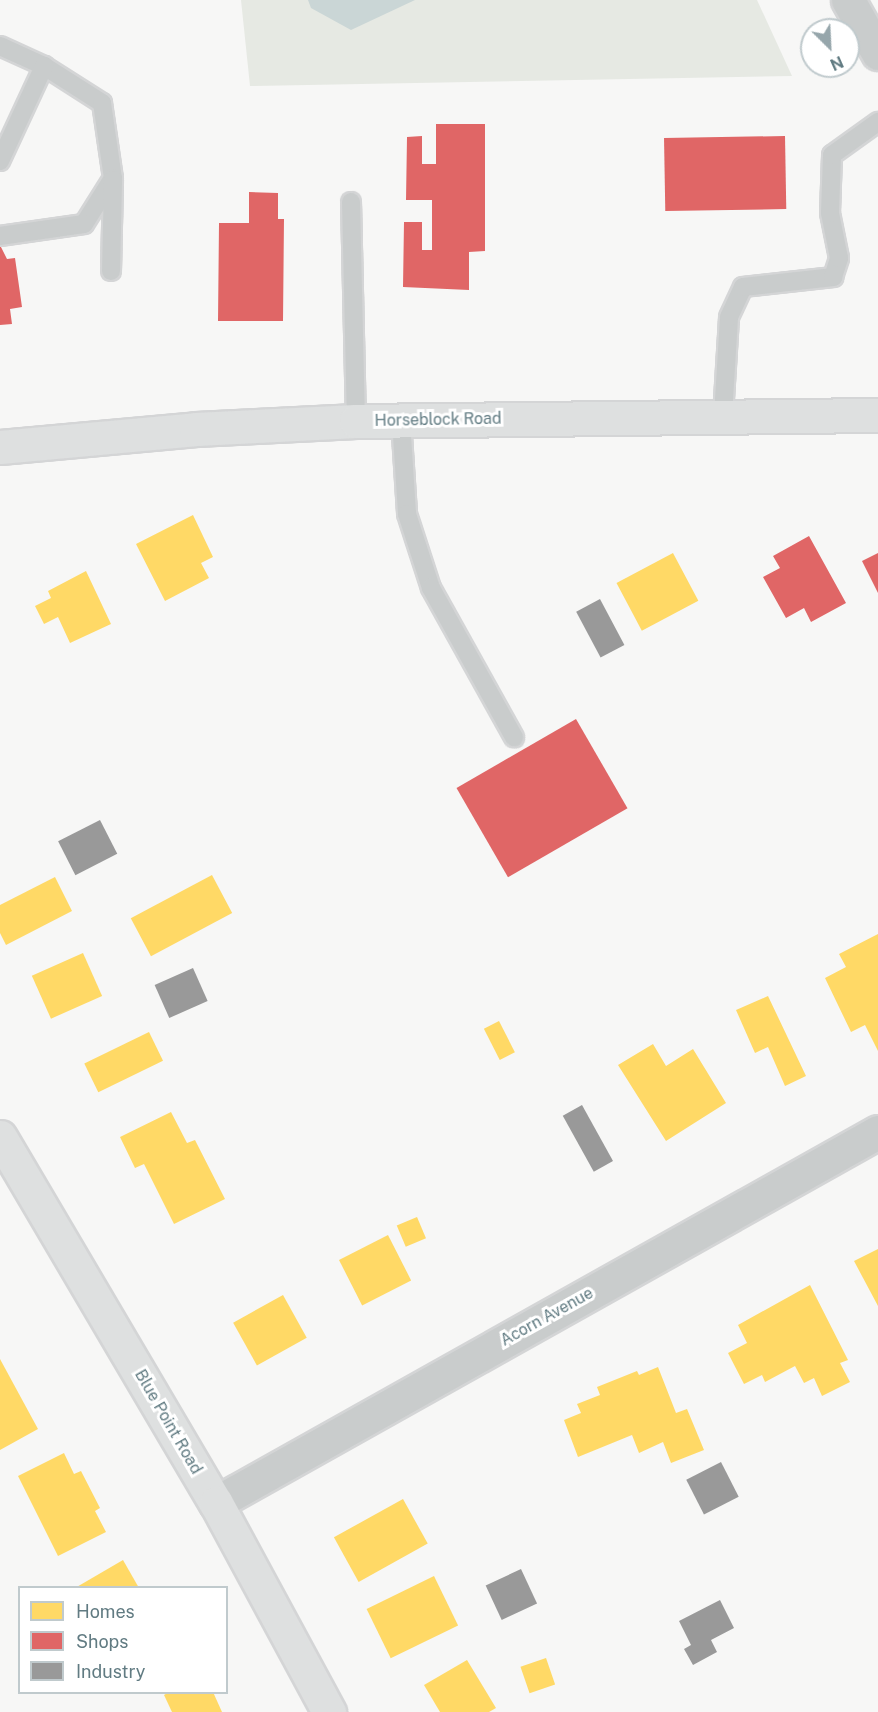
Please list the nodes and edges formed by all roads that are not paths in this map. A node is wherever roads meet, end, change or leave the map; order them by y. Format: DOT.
graph roads {
  1 [pos="0,46"];
  2 [pos="44,66"];
  3 [pos="878,122"];
  4 [pos="0,160"];
  5 [pos="113,178"];
  6 [pos="351,202"];
  7 [pos="0,236"];
  8 [pos="111,271"];
  9 [pos="878,415"];
  10 [pos="723,416"];
  11 [pos="401,420"];
  12 [pos="356,421"];
  13 [pos="0,447"];
  14 [pos="514,736"];
  15 [pos="878,1132"];
  16 [pos="0,1137"];
  17 [pos="216,1503"];
  18 [pos="329,1712"];
  1 -- 2 [label="lane"];
  2 -- 4 [label="lane"];
  2 -- 5 [label="lane"];
  3 -- 10 [label="lane"];
  5 -- 7 [label="lane"];
  5 -- 8 [label="lane"];
  6 -- 12 [label="lane"];
  9 -- 10 [label="main road, Horseblock Road"];
  10 -- 11 [label="main road, Horseblock Road"];
  11 -- 12 [label="main road, Horseblock Road"];
  11 -- 14 [label="lane"];
  12 -- 13 [label="main road, Horseblock Road"];
  15 -- 17 [label="street, Acorn Avenue"];
  16 -- 17 [label="main road, Blue Point Road"];
  17 -- 18 [label="main road, Blue Point Road"];
}
